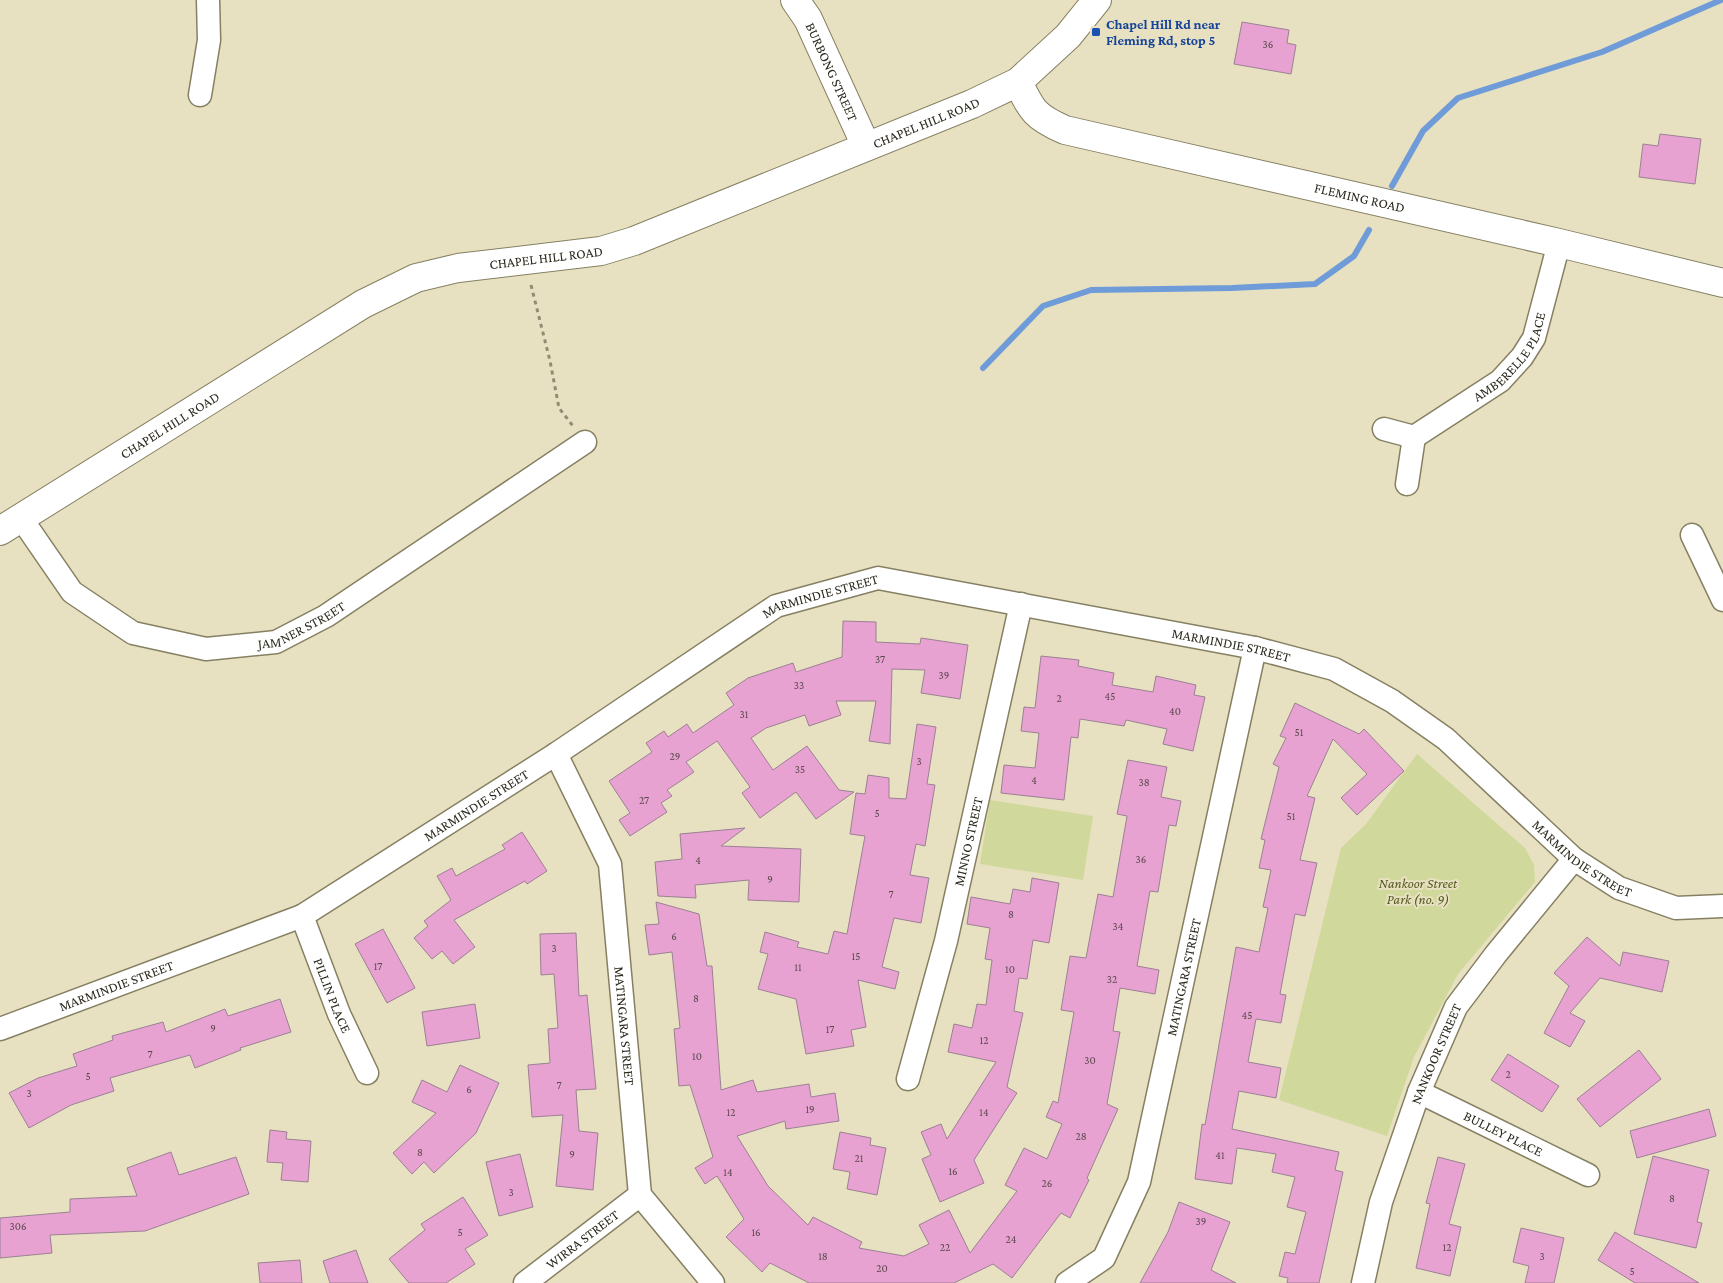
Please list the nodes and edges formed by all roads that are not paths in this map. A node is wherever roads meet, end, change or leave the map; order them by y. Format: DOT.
graph roads {
  1 [pos="208,0"];
  2 [pos="795,0"];
  3 [pos="1097,0"];
  4 [pos="1018,82"];
  5 [pos="200,95"];
  6 [pos="866,146"];
  7 [pos="1559,242"];
  8 [pos="1723,282"];
  9 [pos="1384,429"];
  10 [pos="1414,438"];
  11 [pos="585,442"];
  12 [pos="1407,484"];
  13 [pos="11,524"];
  14 [pos="1692,535"];
  15 [pos="1723,600"];
  16 [pos="1021,604"];
  17 [pos="1255,648"];
  18 [pos="556,754"];
  19 [pos="1574,859"];
  20 [pos="1723,906"];
  21 [pos="302,916"];
  22 [pos="0,1029"];
  23 [pos="367,1073"];
  24 [pos="908,1079"];
  25 [pos="1419,1092"];
  26 [pos="1588,1175"];
  27 [pos="640,1195"];
  28 [pos="525,1283"];
  29 [pos="713,1283"];
  30 [pos="1067,1283"];
  31 [pos="1363,1283"];
  1 -- 5 [label="street"];
  2 -- 6 [label="main road, BURBONG STREET"];
  3 -- 4 [label="main road, CHAPEL HILL ROAD"];
  4 -- 6 [label="main road, CHAPEL HILL ROAD"];
  4 -- 7 [label="main road, FLEMING ROAD"];
  6 -- 13 [label="main road, CHAPEL HILL ROAD"];
  7 -- 8 [label="main road, FLEMING ROAD"];
  7 -- 10 [label="street, AMBERELLE PLACE"];
  9 -- 10 [label="street"];
  10 -- 12 [label="street"];
  11 -- 13 [label="street, JAMNER STREET"];
  14 -- 15 [label="street"];
  16 -- 17 [label="street, MARMINDIE STREET"];
  16 -- 18 [label="street, MARMINDIE STREET"];
  16 -- 24 [label="street, MINNO STREET"];
  17 -- 19 [label="street, MARMINDIE STREET"];
  17 -- 30 [label="street, MATINGARA STREET"];
  18 -- 21 [label="street, MARMINDIE STREET"];
  18 -- 27 [label="street, MATINGARA STREET"];
  19 -- 20 [label="street, MARMINDIE STREET"];
  19 -- 25 [label="street, NANKOOR STREET"];
  21 -- 22 [label="street, MARMINDIE STREET"];
  21 -- 23 [label="street, PILLIN PLACE"];
  25 -- 26 [label="street, BULLEY PLACE"];
  25 -- 31 [label="street, NANKOOR STREET"];
  27 -- 28 [label="street, WIRRA STREET"];
  27 -- 29 [label="street"];
}
